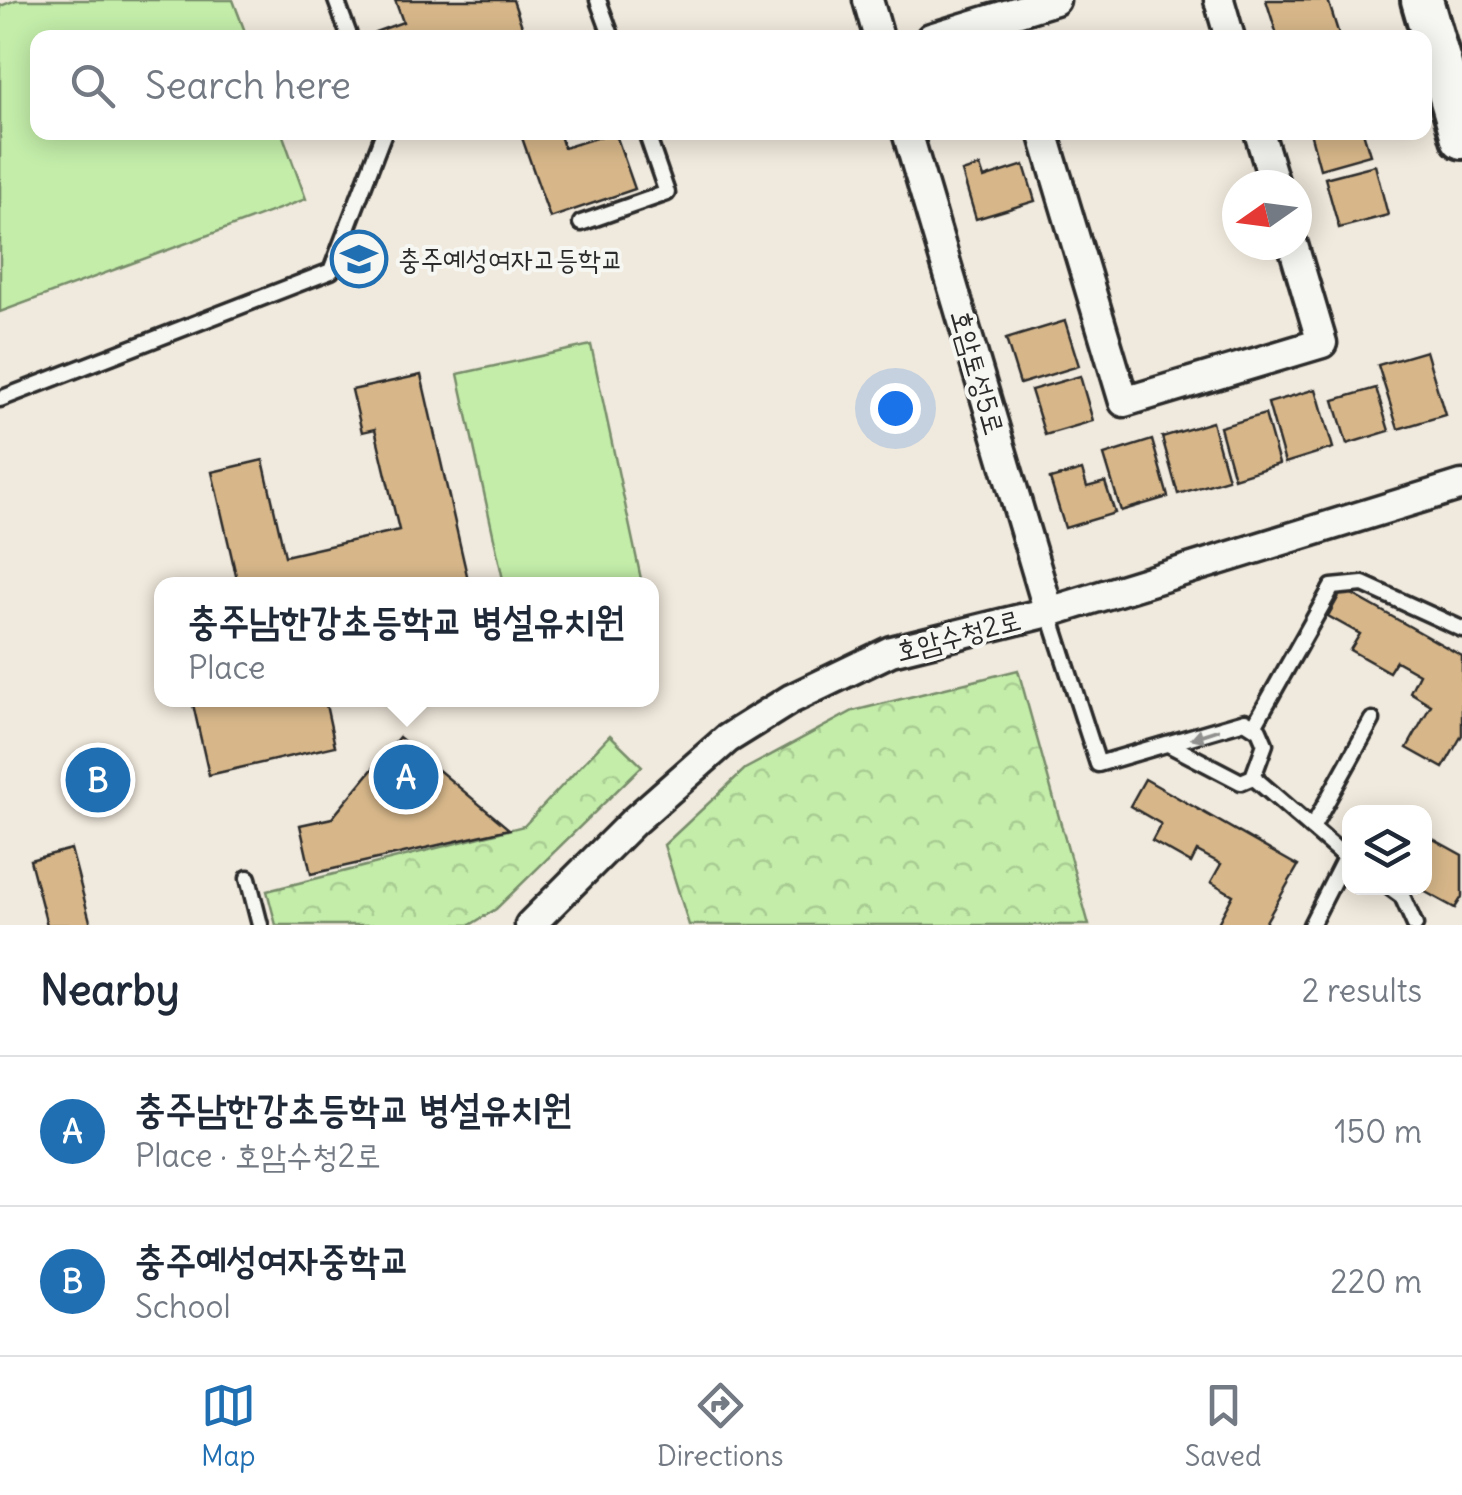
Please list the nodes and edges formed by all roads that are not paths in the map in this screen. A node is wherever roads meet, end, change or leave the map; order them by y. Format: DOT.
graph roads {
  1 [pos="336,0"];
  2 [pos="598,0"];
  3 [pos="868,0"];
  4 [pos="1056,0"];
  5 [pos="1219,0"];
  6 [pos="1422,0"];
  7 [pos="1008,17"];
  8 [pos="347,30"];
  9 [pos="609,30"];
  10 [pos="877,30"];
  11 [pos="960,30"];
  12 [pos="1228,30"];
  13 [pos="1431,30"];
  14 [pos="1432,34"];
  15 [pos="1462,138"];
  16 [pos="381,140"];
  17 [pos="649,140"];
  18 [pos="909,140"];
  19 [pos="1044,140"];
  20 [pos="1261,140"];
  21 [pos="1270,170"];
  22 [pos="581,224"];
  23 [pos="1297,260"];
  24 [pos="0,398"];
  25 [pos="1462,484"];
  26 [pos="1049,612"];
  27 [pos="1462,629"];
  28 [pos="1372,720"];
  29 [pos="1254,726"];
  30 [pos="1170,745"];
  31 [pos="1252,777"];
  32 [pos="1312,828"];
  33 [pos="1342,855"];
  34 [pos="1342,869"];
  35 [pos="248,878"];
  36 [pos="1401,895"];
  37 [pos="260,925"];
  38 [pos="530,925"];
  39 [pos="1310,925"];
  40 [pos="1415,925"];
  1 -- 8 [label="lane"];
  2 -- 9 [label="lane"];
  3 -- 10 [label="street"];
  4 -- 7 [label="street"];
  5 -- 12 [label="street"];
  6 -- 13 [label="street"];
  7 -- 11 [label="street"];
  14 -- 15 [label="street"];
  16 -- 24 [label="lane"];
  17 -- 22 [label="lane"];
  18 -- 26 [label="street, 호암토성5로"];
  19 -- 23 [label="street"];
  20 -- 21 [label="street"];
  25 -- 26 [label="street, 호암수청2로"];
  26 -- 30 [label="lane"];
  26 -- 38 [label="street, 호암수청2로"];
  27 -- 29 [label="lane"];
  28 -- 32 [label="lane"];
  29 -- 30 [label="lane, one-way"];
  29 -- 31 [label="lane"];
  30 -- 31 [label="lane"];
  31 -- 32 [label="lane"];
  32 -- 33 [label="lane"];
  34 -- 39 [label="lane"];
  35 -- 37 [label="lane"];
  36 -- 40 [label="lane"];
}
